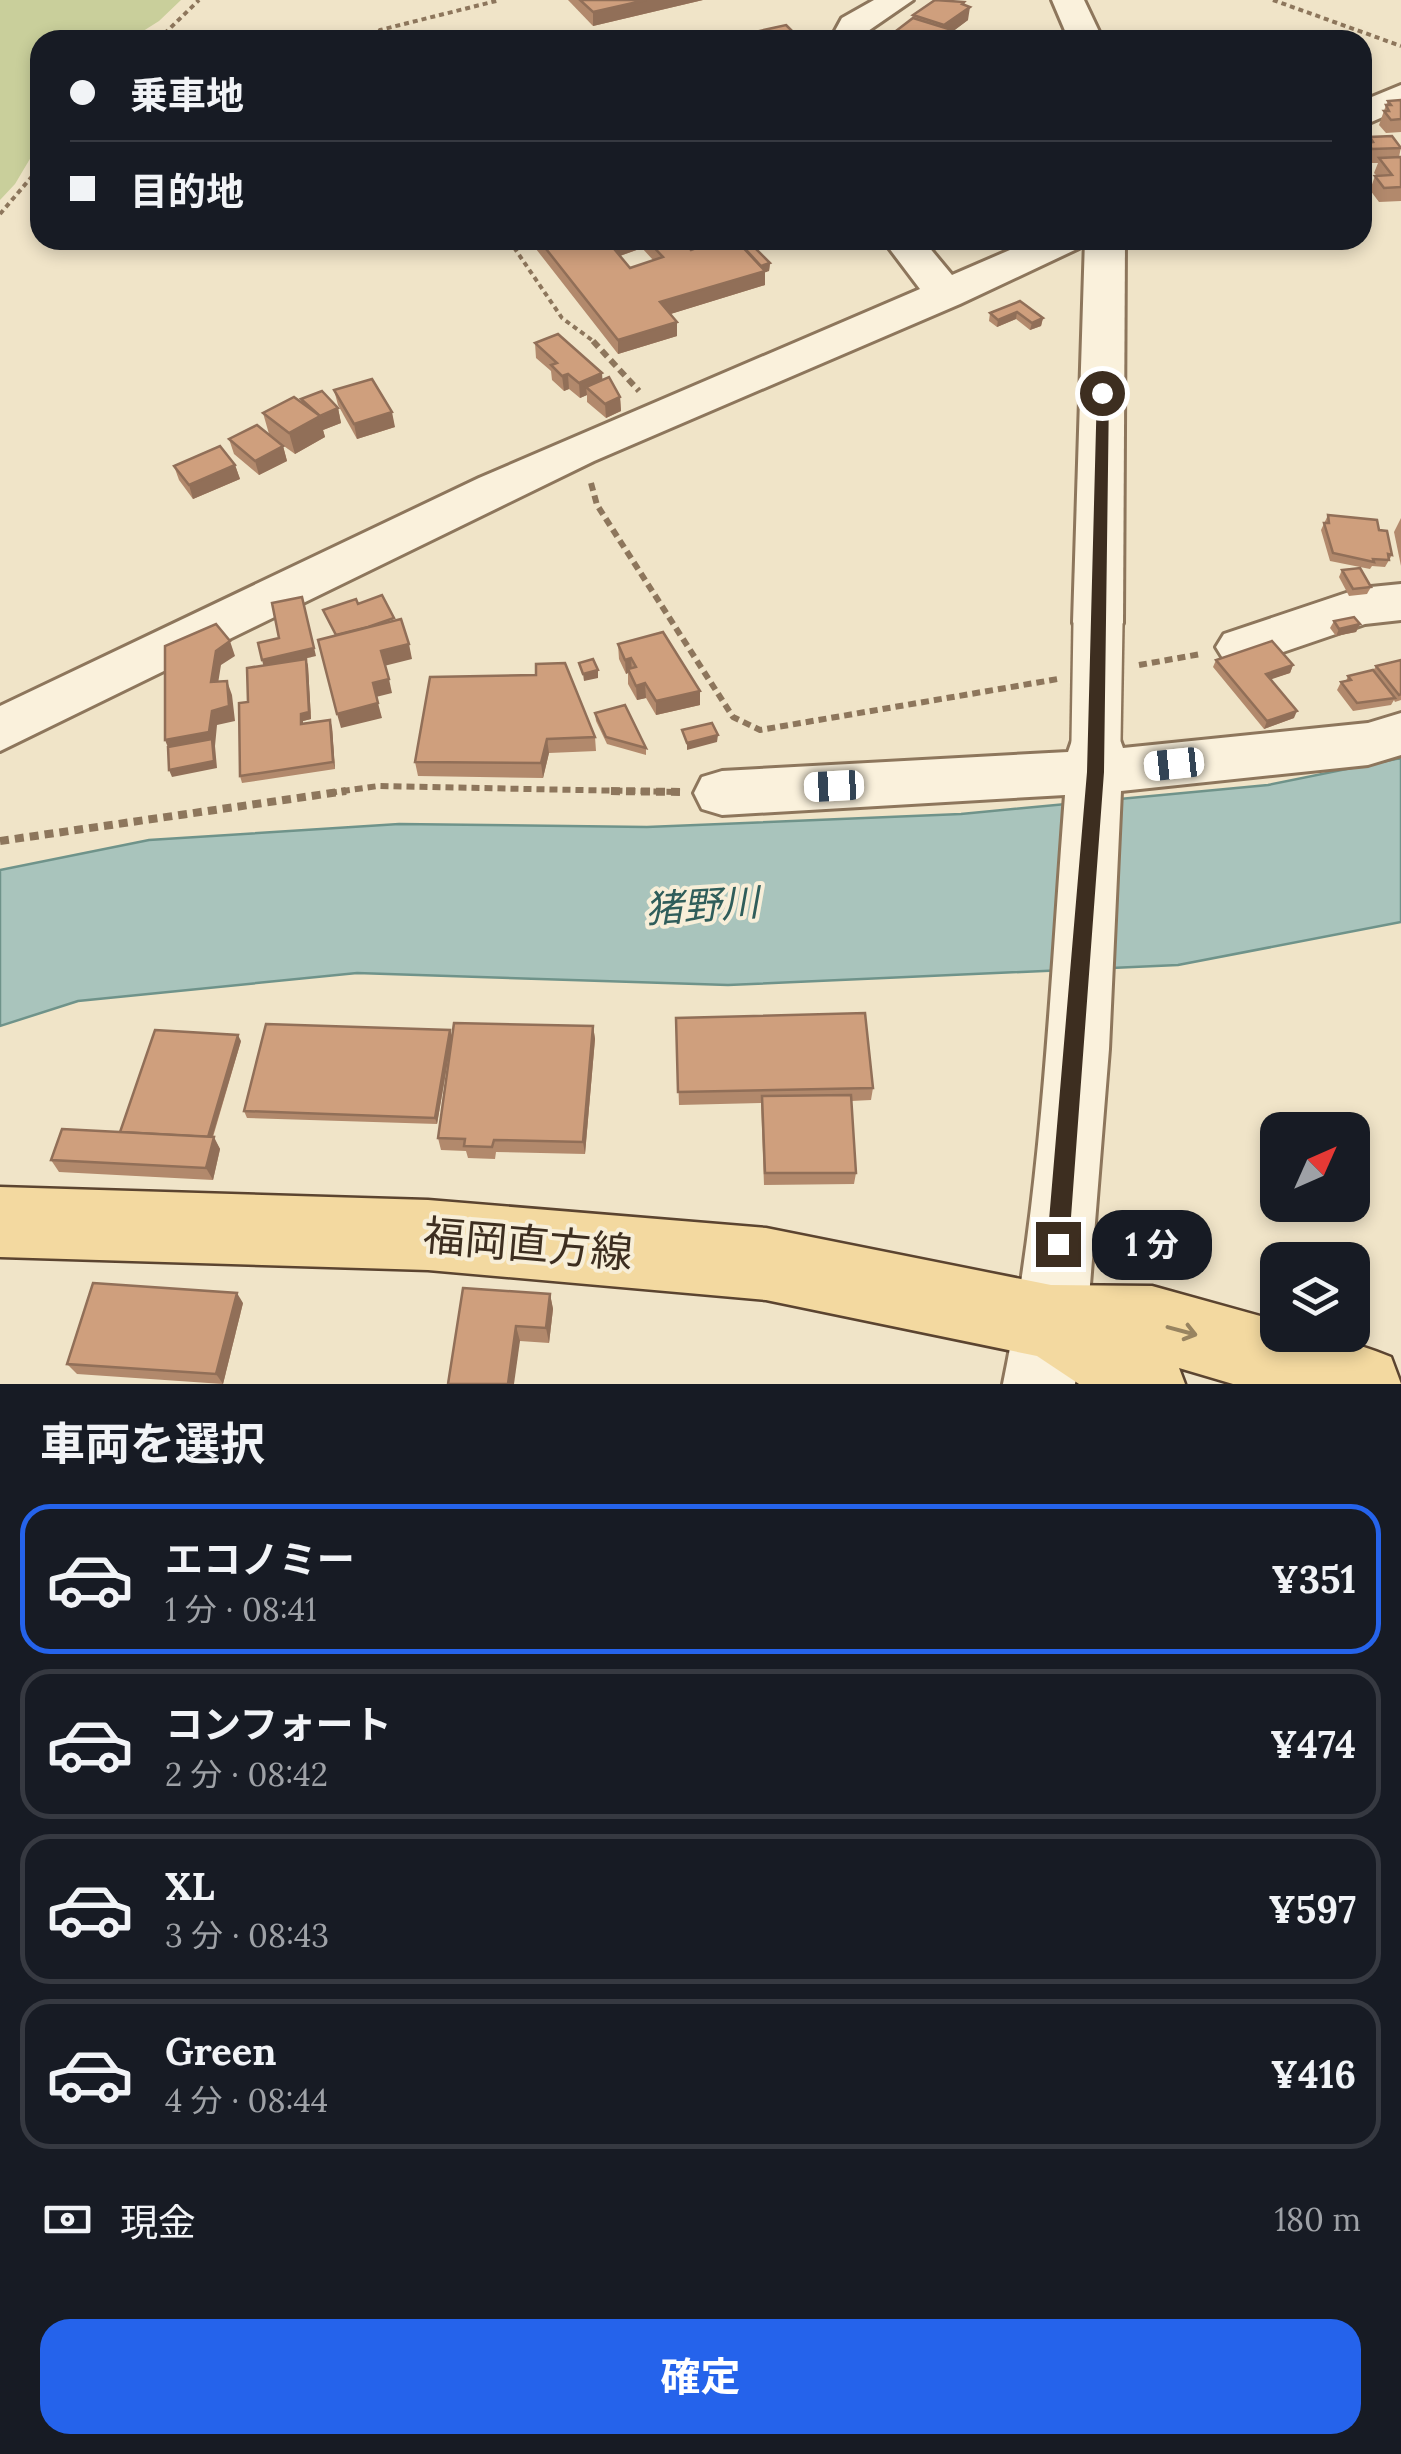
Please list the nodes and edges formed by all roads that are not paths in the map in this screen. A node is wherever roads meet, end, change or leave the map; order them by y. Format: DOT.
graph roads {
  1 [pos="897,0"];
  2 [pos="1068,0"];
  3 [pos="852,30"];
  4 [pos="1082,30"];
  5 [pos="1401,96"];
  6 [pos="1372,110"];
  7 [pos="911,250"];
  8 [pos="1043,250"];
  9 [pos="1105,250"];
  10 [pos="946,295"];
  11 [pos="1401,602"];
  12 [pos="1242,647"];
  13 [pos="0,730"];
  14 [pos="1401,734"];
  15 [pos="1096,756"];
  16 [pos="722,793"];
  17 [pos="0,1222"];
  18 [pos="1045,1353"];
  19 [pos="1147,1384"];
  20 [pos="1364,1384"];
  1 -- 3 [label="street"];
  2 -- 4 [label="street"];
  5 -- 6 [label="street"];
  7 -- 10 [label="street"];
  8 -- 10 [label="street"];
  9 -- 15 [label="street, bridge"];
  10 -- 13 [label="street"];
  11 -- 12 [label="street"];
  14 -- 15 [label="street"];
  15 -- 16 [label="street"];
  15 -- 18 [label="street"];
  17 -- 18 [label="main road, 福岡直方線"];
  18 -- 19 [label="main road, 福岡直方線"];
  18 -- 20 [label="main road, 福岡直方線, one-way"];
}
